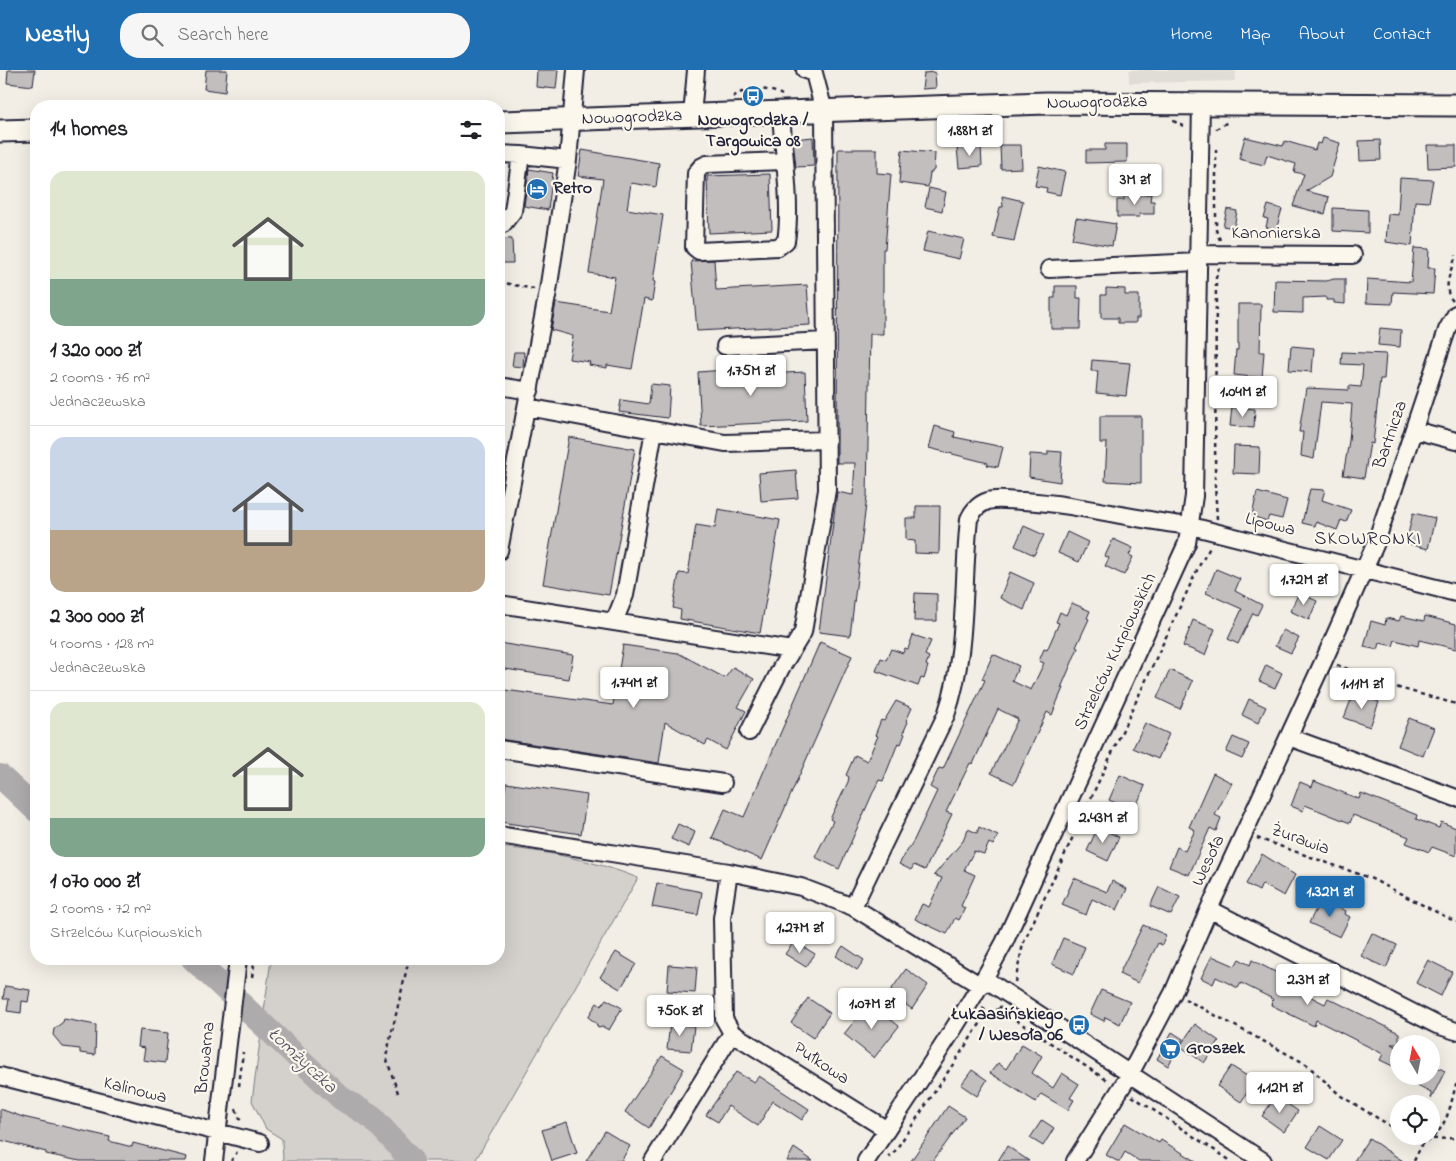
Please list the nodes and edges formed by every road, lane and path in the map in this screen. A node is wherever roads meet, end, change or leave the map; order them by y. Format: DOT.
graph roads {
  1 [pos="576,70"];
  2 [pos="696,70"];
  3 [pos="805,70"];
  4 [pos="730,99"];
  5 [pos="1201,103"];
  6 [pos="783,104"];
  7 [pos="1456,104"];
  8 [pos="824,111"];
  9 [pos="692,116"];
  10 [pos="571,120"];
  11 [pos="505,122"];
  12 [pos="30,130"];
  13 [pos="0,131"];
  14 [pos="505,154"];
  15 [pos="521,155"];
  16 [pos="568,160"];
  17 [pos="784,161"];
  18 [pos="505,221"];
  19 [pos="1353,255"];
  20 [pos="1456,256"];
  21 [pos="1198,258"];
  22 [pos="1049,269"];
  23 [pos="505,283"];
  24 [pos="548,291"];
  25 [pos="1456,304"];
  26 [pos="1456,314"];
  27 [pos="826,341"];
  28 [pos="725,346"];
  29 [pos="505,387"];
  30 [pos="530,391"];
  31 [pos="527,407"];
  32 [pos="654,430"];
  33 [pos="1414,430"];
  34 [pos="827,440"];
  35 [pos="1456,441"];
  36 [pos="505,507"];
  37 [pos="1191,526"];
  38 [pos="1365,569"];
  39 [pos="1456,593"];
  40 [pos="505,605"];
  41 [pos="614,622"];
  42 [pos="792,650"];
  43 [pos="1324,660"];
  44 [pos="1456,704"];
  45 [pos="749,732"];
  46 [pos="1290,737"];
  47 [pos="505,751"];
  48 [pos="723,783"];
  49 [pos="1456,798"];
  50 [pos="1244,833"];
  51 [pos="505,836"];
  52 [pos="729,872"];
  53 [pos="853,907"];
  54 [pos="1209,909"];
  55 [pos="1456,922"];
  56 [pos="237,965"];
  57 [pos="254,965"];
  58 [pos="408,965"];
  59 [pos="252,979"];
  60 [pos="983,982"];
  61 [pos="1173,993"];
  62 [pos="988,1012"];
  63 [pos="1456,1031"];
  64 [pos="732,1033"];
  65 [pos="242,1046"];
  66 [pos="1130,1074"];
  67 [pos="0,1076"];
  68 [pos="1456,1084"];
  69 [pos="398,1093"];
  70 [pos="238,1095"];
  71 [pos="237,1104"];
  72 [pos="1390,1126"];
  73 [pos="887,1130"];
  74 [pos="1440,1130"];
  75 [pos="218,1133"];
  76 [pos="240,1138"];
  77 [pos="1456,1138"];
  78 [pos="1440,1139"];
  79 [pos="260,1143"];
  80 [pos="1422,1145"];
  81 [pos="876,1147"];
  82 [pos="891,1157"];
  83 [pos="214,1161"];
  84 [pos="653,1161"];
  85 [pos="866,1161"];
  86 [pos="889,1161"];
  87 [pos="1075,1161"];
  88 [pos="1264,1161"];
  89 [pos="1414,1161"];
  1 -- 10 [label="street"];
  2 -- 9 [label="street"];
  3 -- 8 [label="street"];
  4 -- 6 [label="path"];
  5 -- 7 [label="main road, Nowogrodzka"];
  5 -- 8 [label="main road, Nowogrodzka"];
  5 -- 21 [label="street, Strzelców Kurpiowskich"];
  6 -- 8 [label="main road, Nowogrodzka"];
  6 -- 9 [label="main road, Nowogrodzka"];
  6 -- 17 [label="street"];
  8 -- 27 [label="street"];
  9 -- 10 [label="main road, Nowogrodzka"];
  10 -- 11 [label="main road, Nowogrodzka"];
  10 -- 16 [label="street"];
  12 -- 13 [label="main road"];
  14 -- 15 [label="street"];
  15 -- 16 [label="street"];
  15 -- 18 [label="street"];
  16 -- 24 [label="street"];
  17 -- 17 [label="street"];
  19 -- 21 [label="street, Kanonierska"];
  20 -- 25 [label="path"];
  21 -- 22 [label="street, Kanonierska"];
  21 -- 37 [label="street, Strzelców Kurpiowskich"];
  23 -- 24 [label="path"];
  24 -- 30 [label="street"];
  26 -- 33 [label="street, Bartnicza"];
  27 -- 28 [label="street"];
  27 -- 34 [label="street"];
  29 -- 30 [label="street"];
  30 -- 31 [label="street"];
  31 -- 32 [label="street"];
  31 -- 36 [label="street"];
  32 -- 34 [label="street"];
  32 -- 41 [label="street"];
  33 -- 35 [label="street"];
  33 -- 38 [label="street, Bartnicza"];
  34 -- 42 [label="street"];
  37 -- 38 [label="street, Lipowa"];
  37 -- 53 [label="street, Lipowa"];
  37 -- 60 [label="street, Strzelców Kurpiowskich"];
  38 -- 39 [label="street, Lipowa"];
  38 -- 43 [label="street, Wesoła"];
  40 -- 41 [label="street"];
  41 -- 42 [label="street"];
  42 -- 45 [label="street"];
  43 -- 44 [label="path"];
  43 -- 46 [label="street, Wesoła"];
  46 -- 49 [label="street"];
  46 -- 50 [label="street, Wesoła"];
  47 -- 48 [label="street"];
  50 -- 54 [label="street, Wesoła"];
  50 -- 55 [label="path, Żurawia"];
  51 -- 52 [label="street"];
  52 -- 53 [label="street"];
  52 -- 64 [label="street"];
  53 -- 60 [label="street"];
  54 -- 61 [label="street, Wesoła"];
  54 -- 63 [label="street"];
  56 -- 75 [label="street, Browarna"];
  57 -- 59 [label="path"];
  58 -- 69 [label="path"];
  60 -- 66 [label="street"];
  60 -- 73 [label="street, Strzelców Kurpiowskich"];
  61 -- 66 [label="street, Wesoła"];
  61 -- 72 [label="path"];
  62 -- 82 [label="path"];
  64 -- 73 [label="street, Pułkowa"];
  64 -- 84 [label="street"];
  65 -- 70 [label="path"];
  66 -- 87 [label="street, Wesoła"];
  66 -- 88 [label="street"];
  67 -- 75 [label="street, Kalinowa"];
  68 -- 74 [label="path"];
  71 -- 76 [label="path"];
  73 -- 81 [label="street, Strzelców Kurpiowskich"];
  75 -- 76 [label="street, Kalinowa"];
  75 -- 83 [label="street, Browarna"];
  76 -- 79 [label="street, Kalinowa"];
  77 -- 78 [label="path"];
  80 -- 89 [label="path"];
  81 -- 82 [label="path"];
  81 -- 85 [label="street, Strzelców Kurpiowskich"];
  82 -- 86 [label="path"];
}
